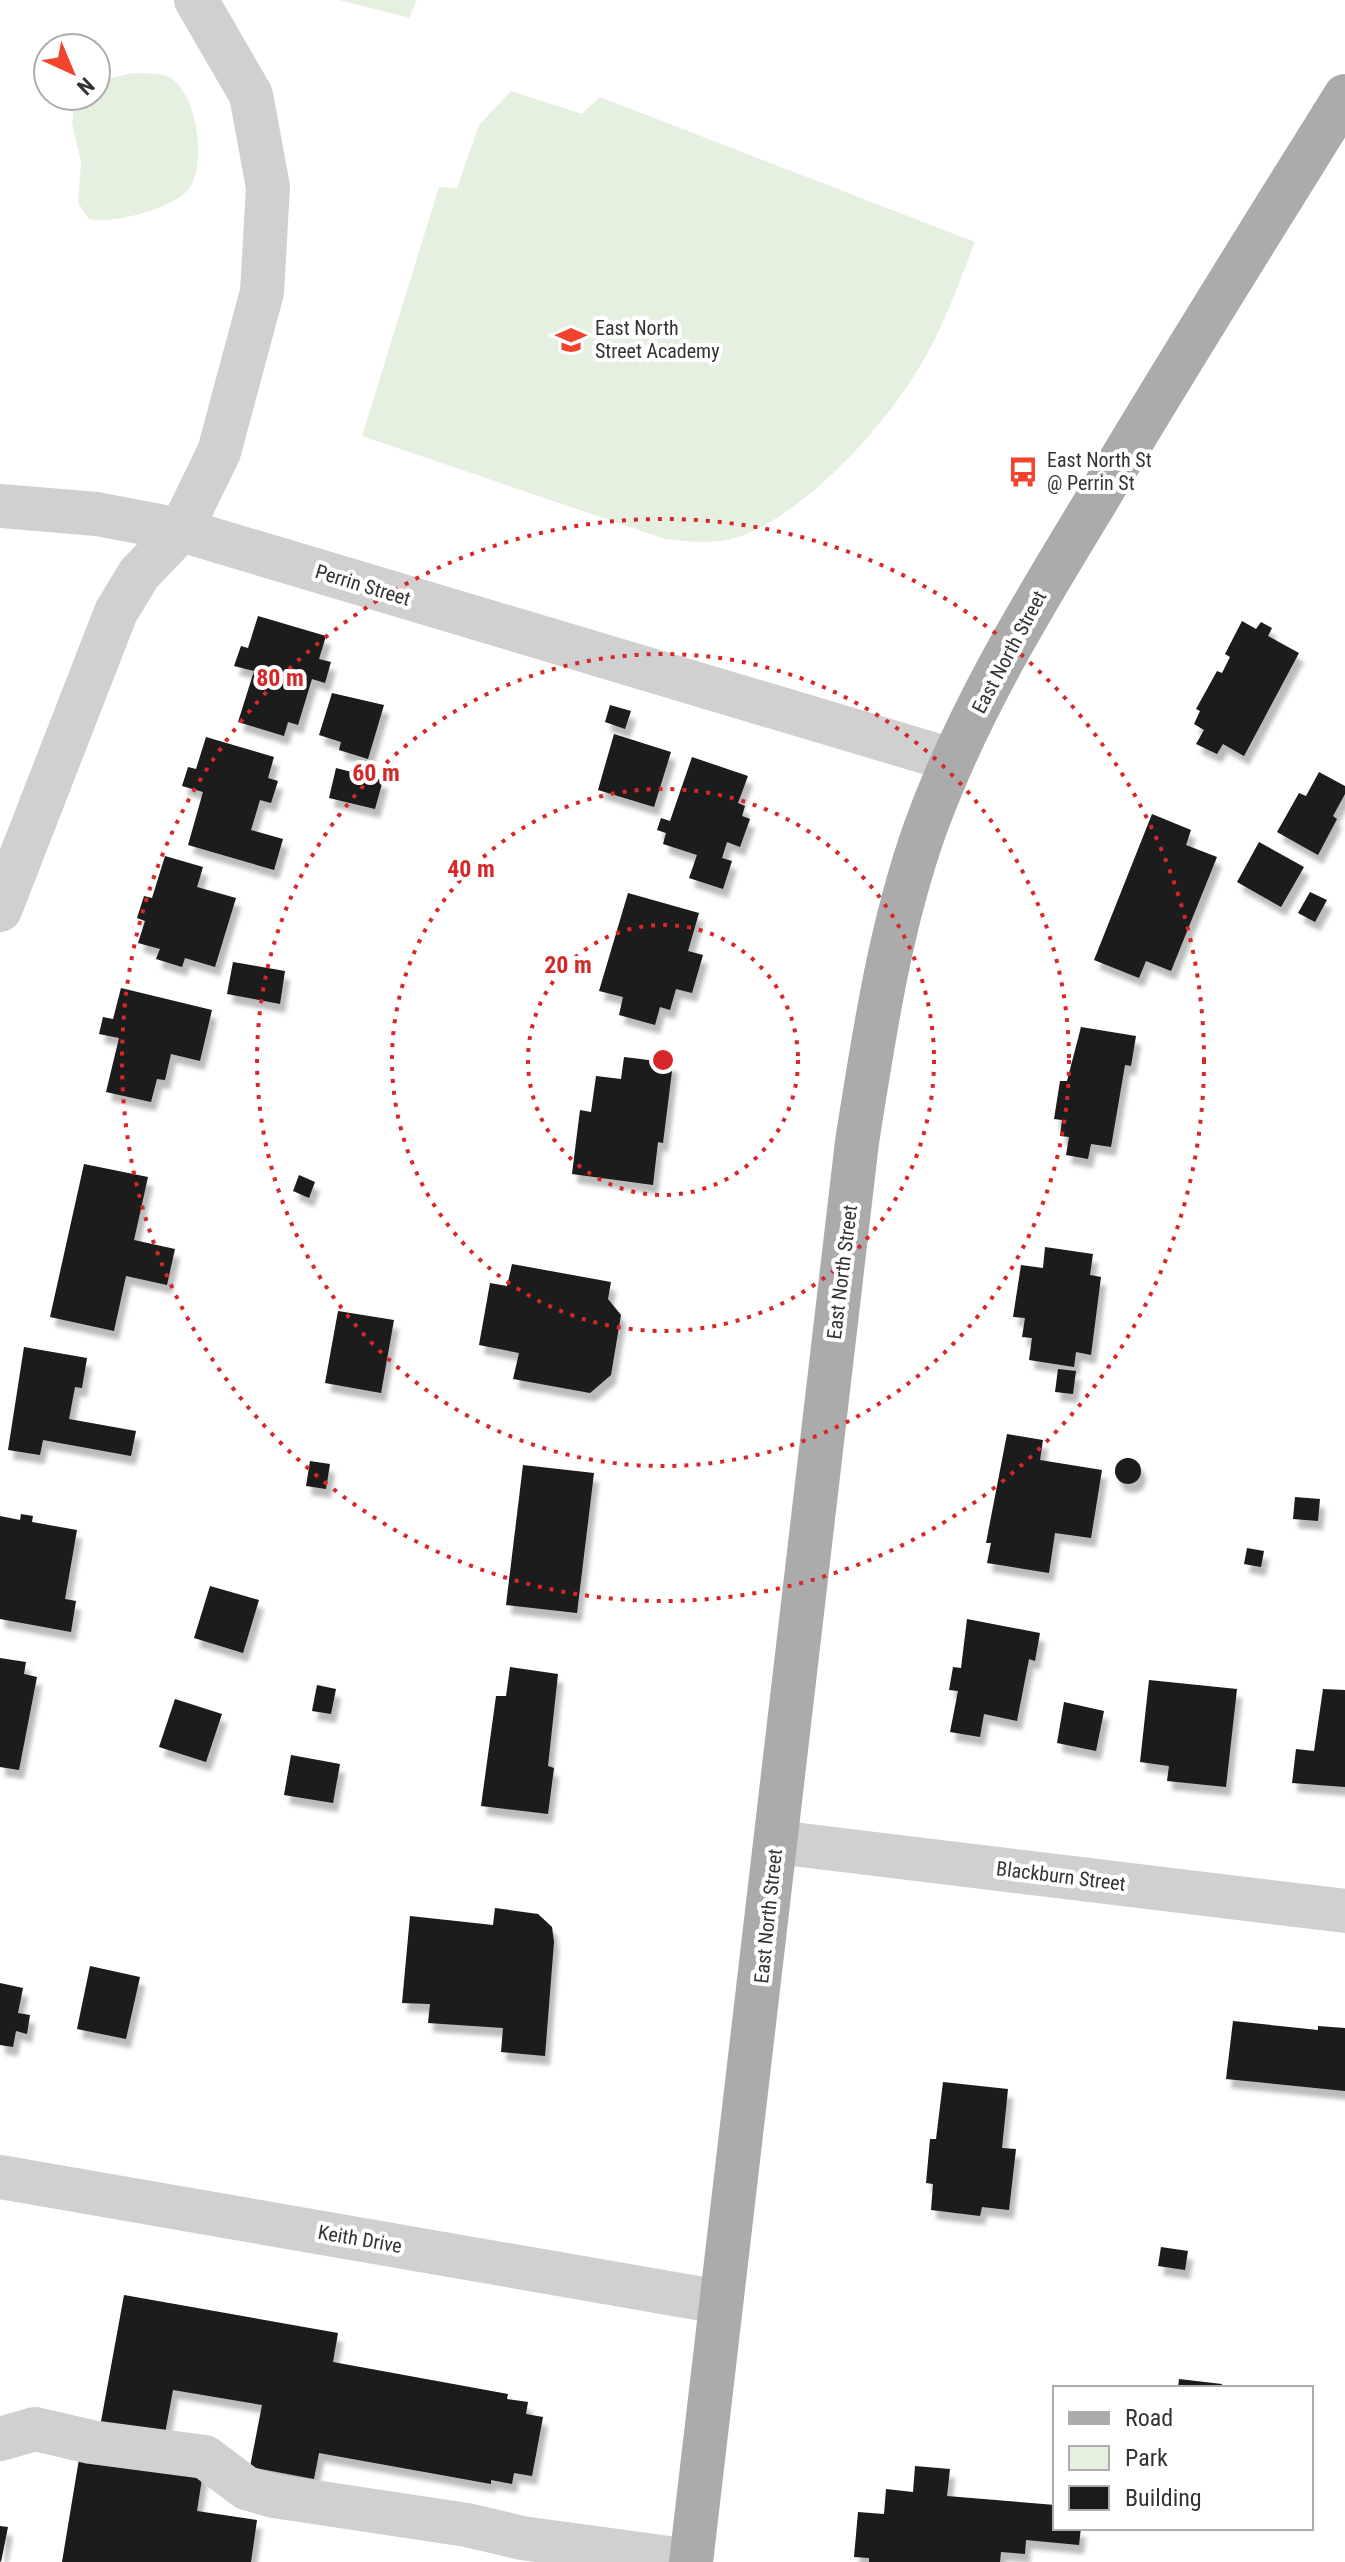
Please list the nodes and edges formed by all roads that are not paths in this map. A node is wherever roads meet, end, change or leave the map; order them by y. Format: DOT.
graph roads {
  1 [pos="196,0"];
  2 [pos="1345,96"];
  3 [pos="0,506"];
  4 [pos="181,530"];
  5 [pos="952,760"];
  6 [pos="0,910"];
  7 [pos="776,1842"];
  8 [pos="1345,1911"];
  9 [pos="0,2177"];
  10 [pos="720,2302"];
  11 [pos="0,2439"];
  12 [pos="691,2561"];
  1 -- 4 [label="street"];
  2 -- 5 [label="main road, East North Street"];
  3 -- 4 [label="street, Perrin Street"];
  4 -- 5 [label="street, Perrin Street"];
  4 -- 6 [label="street"];
  5 -- 7 [label="main road, East North Street"];
  7 -- 8 [label="street, Blackburn Street"];
  7 -- 10 [label="main road, East North Street"];
  9 -- 10 [label="street, Keith Drive"];
  10 -- 12 [label="main road, East North Street"];
  11 -- 12 [label="street"];
}
